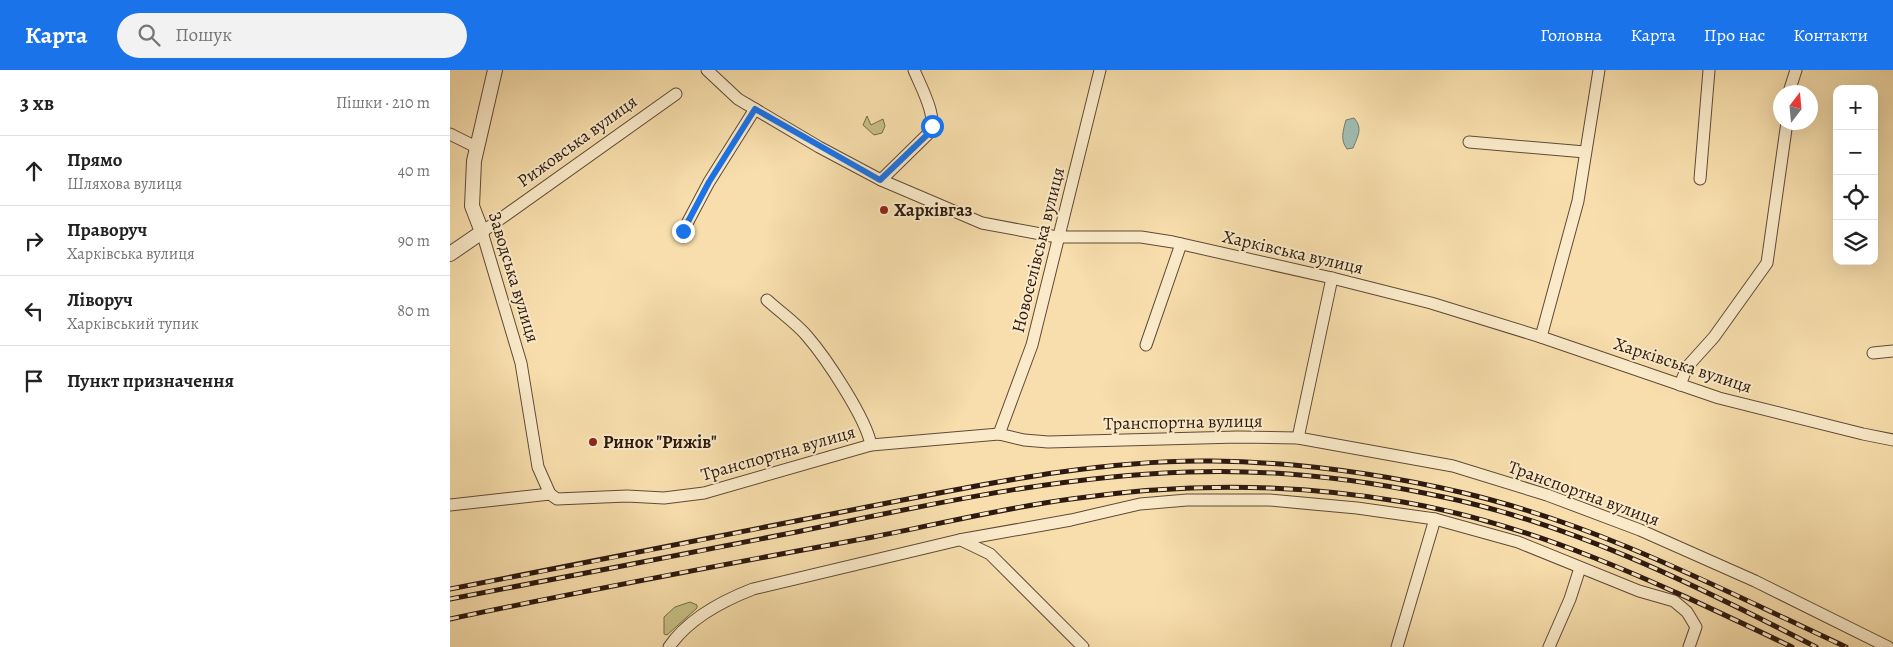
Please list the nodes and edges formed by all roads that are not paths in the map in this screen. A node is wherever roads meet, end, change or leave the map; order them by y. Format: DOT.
graph roads {
  1 [pos="495,70"];
  2 [pos="707,70"];
  3 [pos="914,70"];
  4 [pos="1100,70"];
  5 [pos="1599,70"];
  6 [pos="1709,70"];
  7 [pos="1796,70"];
  8 [pos="1791,85"];
  9 [pos="676,94"];
  10 [pos="755,109"];
  11 [pos="1786,130"];
  12 [pos="450,134"];
  13 [pos="1469,142"];
  14 [pos="476,148"];
  15 [pos="1585,152"];
  16 [pos="880,180"];
  17 [pos="1700,180"];
  18 [pos="683,231"];
  19 [pos="482,232"];
  20 [pos="1057,237"];
  21 [pos="1181,244"];
  22 [pos="450,254"];
  23 [pos="1332,278"];
  24 [pos="767,300"];
  25 [pos="1540,337"];
  26 [pos="1146,345"];
  27 [pos="1893,351"];
  28 [pos="1873,353"];
  29 [pos="1680,385"];
  30 [pos="999,434"];
  31 [pos="1298,438"];
  32 [pos="1893,440"];
  33 [pos="871,445"];
  34 [pos="550,494"];
  35 [pos="450,505"];
  36 [pos="1436,519"];
  37 [pos="959,540"];
  38 [pos="1580,568"];
  39 [pos="669,647"];
  40 [pos="1083,647"];
  41 [pos="1397,647"];
  42 [pos="1549,647"];
  43 [pos="1689,647"];
  44 [pos="1888,647"];
  1 -- 14 [label="street, Заводська вулиця"];
  2 -- 10 [label="street, Харківська вулиця"];
  3 -- 16 [label="street"];
  4 -- 20 [label="street, Новоселівська вулиця"];
  5 -- 15 [label="street"];
  6 -- 17 [label="street"];
  7 -- 8 [label="street"];
  9 -- 19 [label="street, Рижовська вулиця"];
  10 -- 16 [label="street, Харківська вулиця"];
  10 -- 18 [label="street"];
  11 -- 29 [label="street"];
  12 -- 14 [label="street"];
  13 -- 15 [label="street"];
  14 -- 19 [label="street, Заводська вулиця"];
  15 -- 25 [label="street"];
  16 -- 20 [label="street, Харківська вулиця"];
  19 -- 22 [label="street, Рижовська вулиця"];
  19 -- 34 [label="street, Заводська вулиця"];
  20 -- 21 [label="street, Харківська вулиця"];
  20 -- 30 [label="street, Новоселівська вулиця"];
  21 -- 23 [label="street, Харківська вулиця"];
  21 -- 26 [label="street"];
  23 -- 25 [label="street, Харківська вулиця"];
  23 -- 31 [label="street"];
  24 -- 33 [label="street"];
  25 -- 29 [label="street, Харківська вулиця"];
  27 -- 28 [label="street"];
  29 -- 32 [label="street, Харківська вулиця"];
  30 -- 31 [label="street, Транспортна вулиця"];
  30 -- 33 [label="street, Транспортна вулиця"];
  31 -- 44 [label="street, Транспортна вулиця"];
  33 -- 34 [label="street, Транспортна вулиця"];
  34 -- 35 [label="street, Транспортна вулиця"];
  36 -- 37 [label="street"];
  36 -- 38 [label="street"];
  36 -- 41 [label="street"];
  37 -- 39 [label="street"];
  37 -- 40 [label="street"];
  38 -- 42 [label="street"];
  38 -- 43 [label="street"];
}
